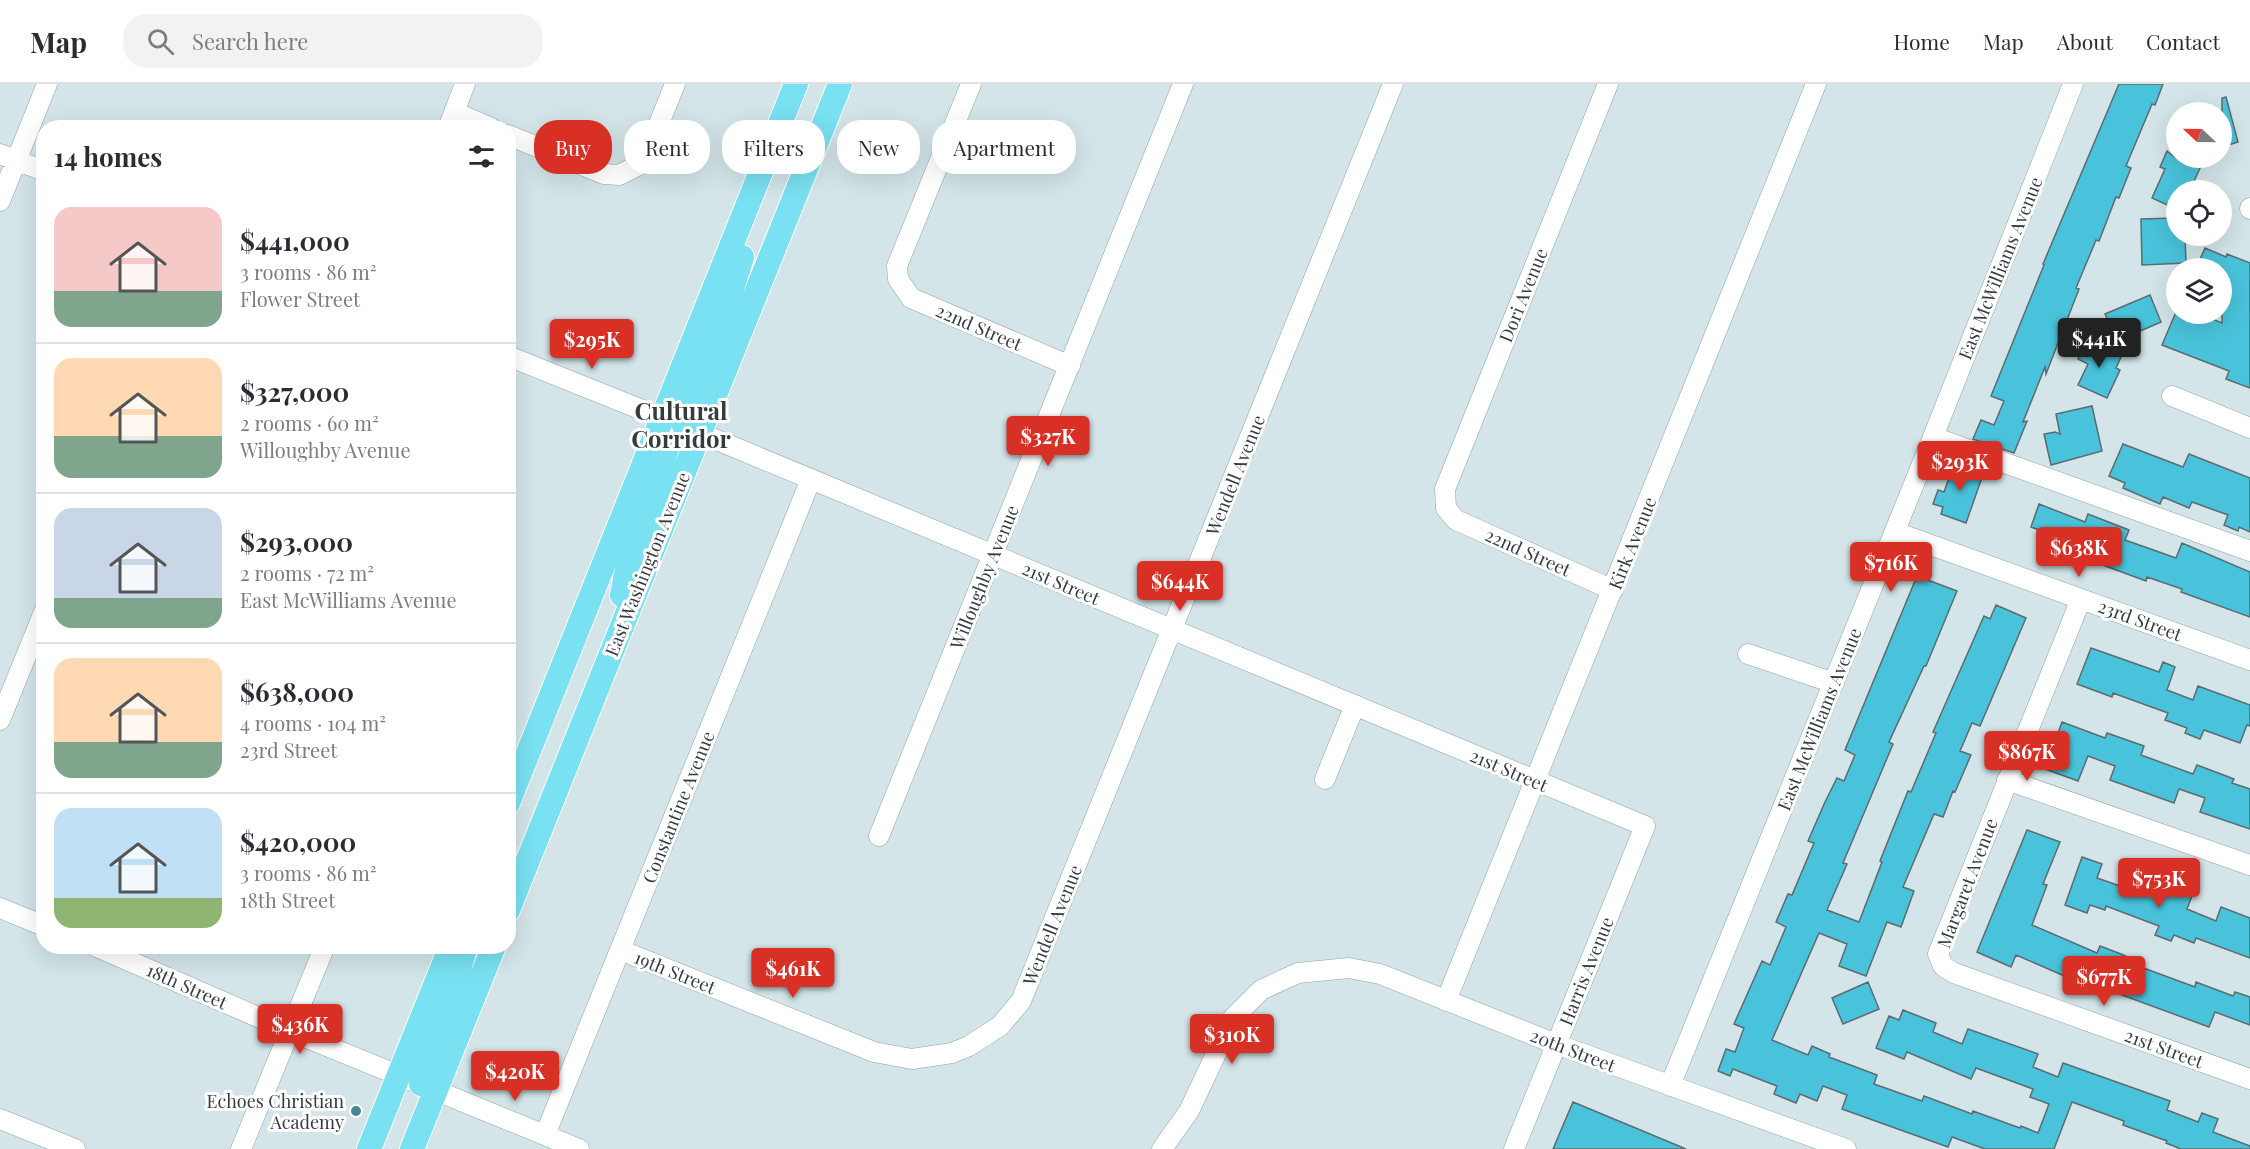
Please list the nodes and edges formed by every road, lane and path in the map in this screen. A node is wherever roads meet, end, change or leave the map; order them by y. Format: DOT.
graph roads {
  1 [pos="47,84"];
  2 [pos="465,84"];
  3 [pos="675,84"];
  4 [pos="796,84"];
  5 [pos="840,84"];
  6 [pos="971,84"];
  7 [pos="1183,84"];
  8 [pos="1393,84"];
  9 [pos="1608,84"];
  10 [pos="1816,84"];
  11 [pos="2073,84"];
  12 [pos="451,120"];
  13 [pos="516,138"];
  14 [pos="8,157"];
  15 [pos="36,168"];
  16 [pos="0,201"];
  17 [pos="516,359"];
  18 [pos="1070,366"];
  19 [pos="2172,396"];
  20 [pos="681,425"];
  21 [pos="2250,428"];
  22 [pos="1933,437"];
  23 [pos="811,479"];
  24 [pos="1446,508"];
  25 [pos="1894,532"];
  26 [pos="2250,551"];
  27 [pos="992,554"];
  28 [pos="1613,590"];
  29 [pos="2081,599"];
  30 [pos="1172,629"];
  31 [pos="36,632"];
  32 [pos="1748,654"];
  33 [pos="2250,660"];
  34 [pos="1834,683"];
  35 [pos="1355,705"];
  36 [pos="0,720"];
  37 [pos="1325,779"];
  38 [pos="2007,780"];
  39 [pos="1536,781"];
  40 [pos="516,786"];
  41 [pos="1645,826"];
  42 [pos="879,836"];
  43 [pos="2250,866"];
  44 [pos="516,890"];
  45 [pos="0,908"];
  46 [pos="36,923"];
  47 [pos="620,950"];
  48 [pos="123,954"];
  49 [pos="322,954"];
  50 [pos="448,954"];
  51 [pos="463,954"];
  52 [pos="490,954"];
  53 [pos="1943,966"];
  54 [pos="1446,1000"];
  55 [pos="290,1031"];
  56 [pos="1556,1044"];
  57 [pos="969,1046"];
  58 [pos="399,1075"];
  59 [pos="2250,1079"];
  60 [pos="1670,1086"];
  61 [pos="429,1087"];
  62 [pos="0,1119"];
  63 [pos="545,1135"];
  64 [pos="372,1144"];
  65 [pos="75,1149"];
  66 [pos="241,1149"];
  67 [pos="412,1149"];
  68 [pos="579,1149"];
  69 [pos="1162,1149"];
  70 [pos="1514,1149"];
  71 [pos="1846,1149"];
  1 -- 14 [label="street"];
  2 -- 12 [label="street"];
  3 -- 13 [label="street"];
  4 -- 20 [label="main road"];
  5 -- 20 [label="main road"];
  6 -- 18 [label="street, 22nd Street"];
  7 -- 18 [label="street, Willoughby Avenue"];
  8 -- 30 [label="street, Wendell Avenue"];
  9 -- 24 [label="street, Dori Avenue"];
  10 -- 28 [label="street, Kirk Avenue"];
  11 -- 22 [label="street, East McWilliams Avenue"];
  14 -- 15 [label="street"];
  14 -- 16 [label="street"];
  17 -- 20 [label="street, 21st Street"];
  18 -- 27 [label="street, Willoughby Avenue"];
  19 -- 21 [label="street"];
  20 -- 23 [label="street, 21st Street"];
  20 -- 40 [label="main road"];
  20 -- 44 [label="main road, East Washington Avenue"];
  22 -- 25 [label="street, East McWilliams Avenue"];
  22 -- 26 [label="street"];
  23 -- 27 [label="street, 21st Street"];
  23 -- 47 [label="street, Constantine Avenue"];
  24 -- 28 [label="street, 22nd Street"];
  25 -- 29 [label="street, 23rd Street"];
  25 -- 34 [label="street, East McWilliams Avenue"];
  27 -- 30 [label="street, 21st Street"];
  27 -- 42 [label="street, Willoughby Avenue"];
  28 -- 39 [label="street, Kirk Avenue"];
  29 -- 33 [label="street, 23rd Street"];
  29 -- 38 [label="street, Margaret Avenue"];
  30 -- 35 [label="street, 21st Street"];
  30 -- 57 [label="street, Wendell Avenue"];
  31 -- 36 [label="street"];
  32 -- 34 [label="street"];
  34 -- 60 [label="street, East McWilliams Avenue"];
  35 -- 37 [label="street"];
  35 -- 39 [label="street, 21st Street"];
  38 -- 43 [label="street"];
  38 -- 53 [label="street, Margaret Avenue"];
  39 -- 41 [label="street, 21st Street"];
  39 -- 54 [label="street, Kirk Avenue"];
  41 -- 56 [label="street, Harris Avenue"];
  45 -- 46 [label="street"];
  47 -- 57 [label="street, 19th Street"];
  47 -- 63 [label="street, Constantine Avenue"];
  48 -- 55 [label="street, 18th Street"];
  49 -- 55 [label="street"];
  50 -- 58 [label="main road"];
  51 -- 61 [label="main road"];
  52 -- 61 [label="main road"];
  53 -- 59 [label="street, 21st Street"];
  54 -- 56 [label="street, 20th Street"];
  54 -- 69 [label="street, 20th Street"];
  55 -- 58 [label="street, 18th Street"];
  55 -- 66 [label="street"];
  56 -- 60 [label="street, 20th Street"];
  56 -- 70 [label="street, Harris Avenue"];
  58 -- 61 [label="street, 18th Street"];
  58 -- 64 [label="main road"];
  60 -- 71 [label="street, 20th Street"];
  61 -- 63 [label="street, 18th Street"];
  61 -- 67 [label="main road"];
  62 -- 65 [label="street"];
  63 -- 68 [label="street, 18th Street"];
}
